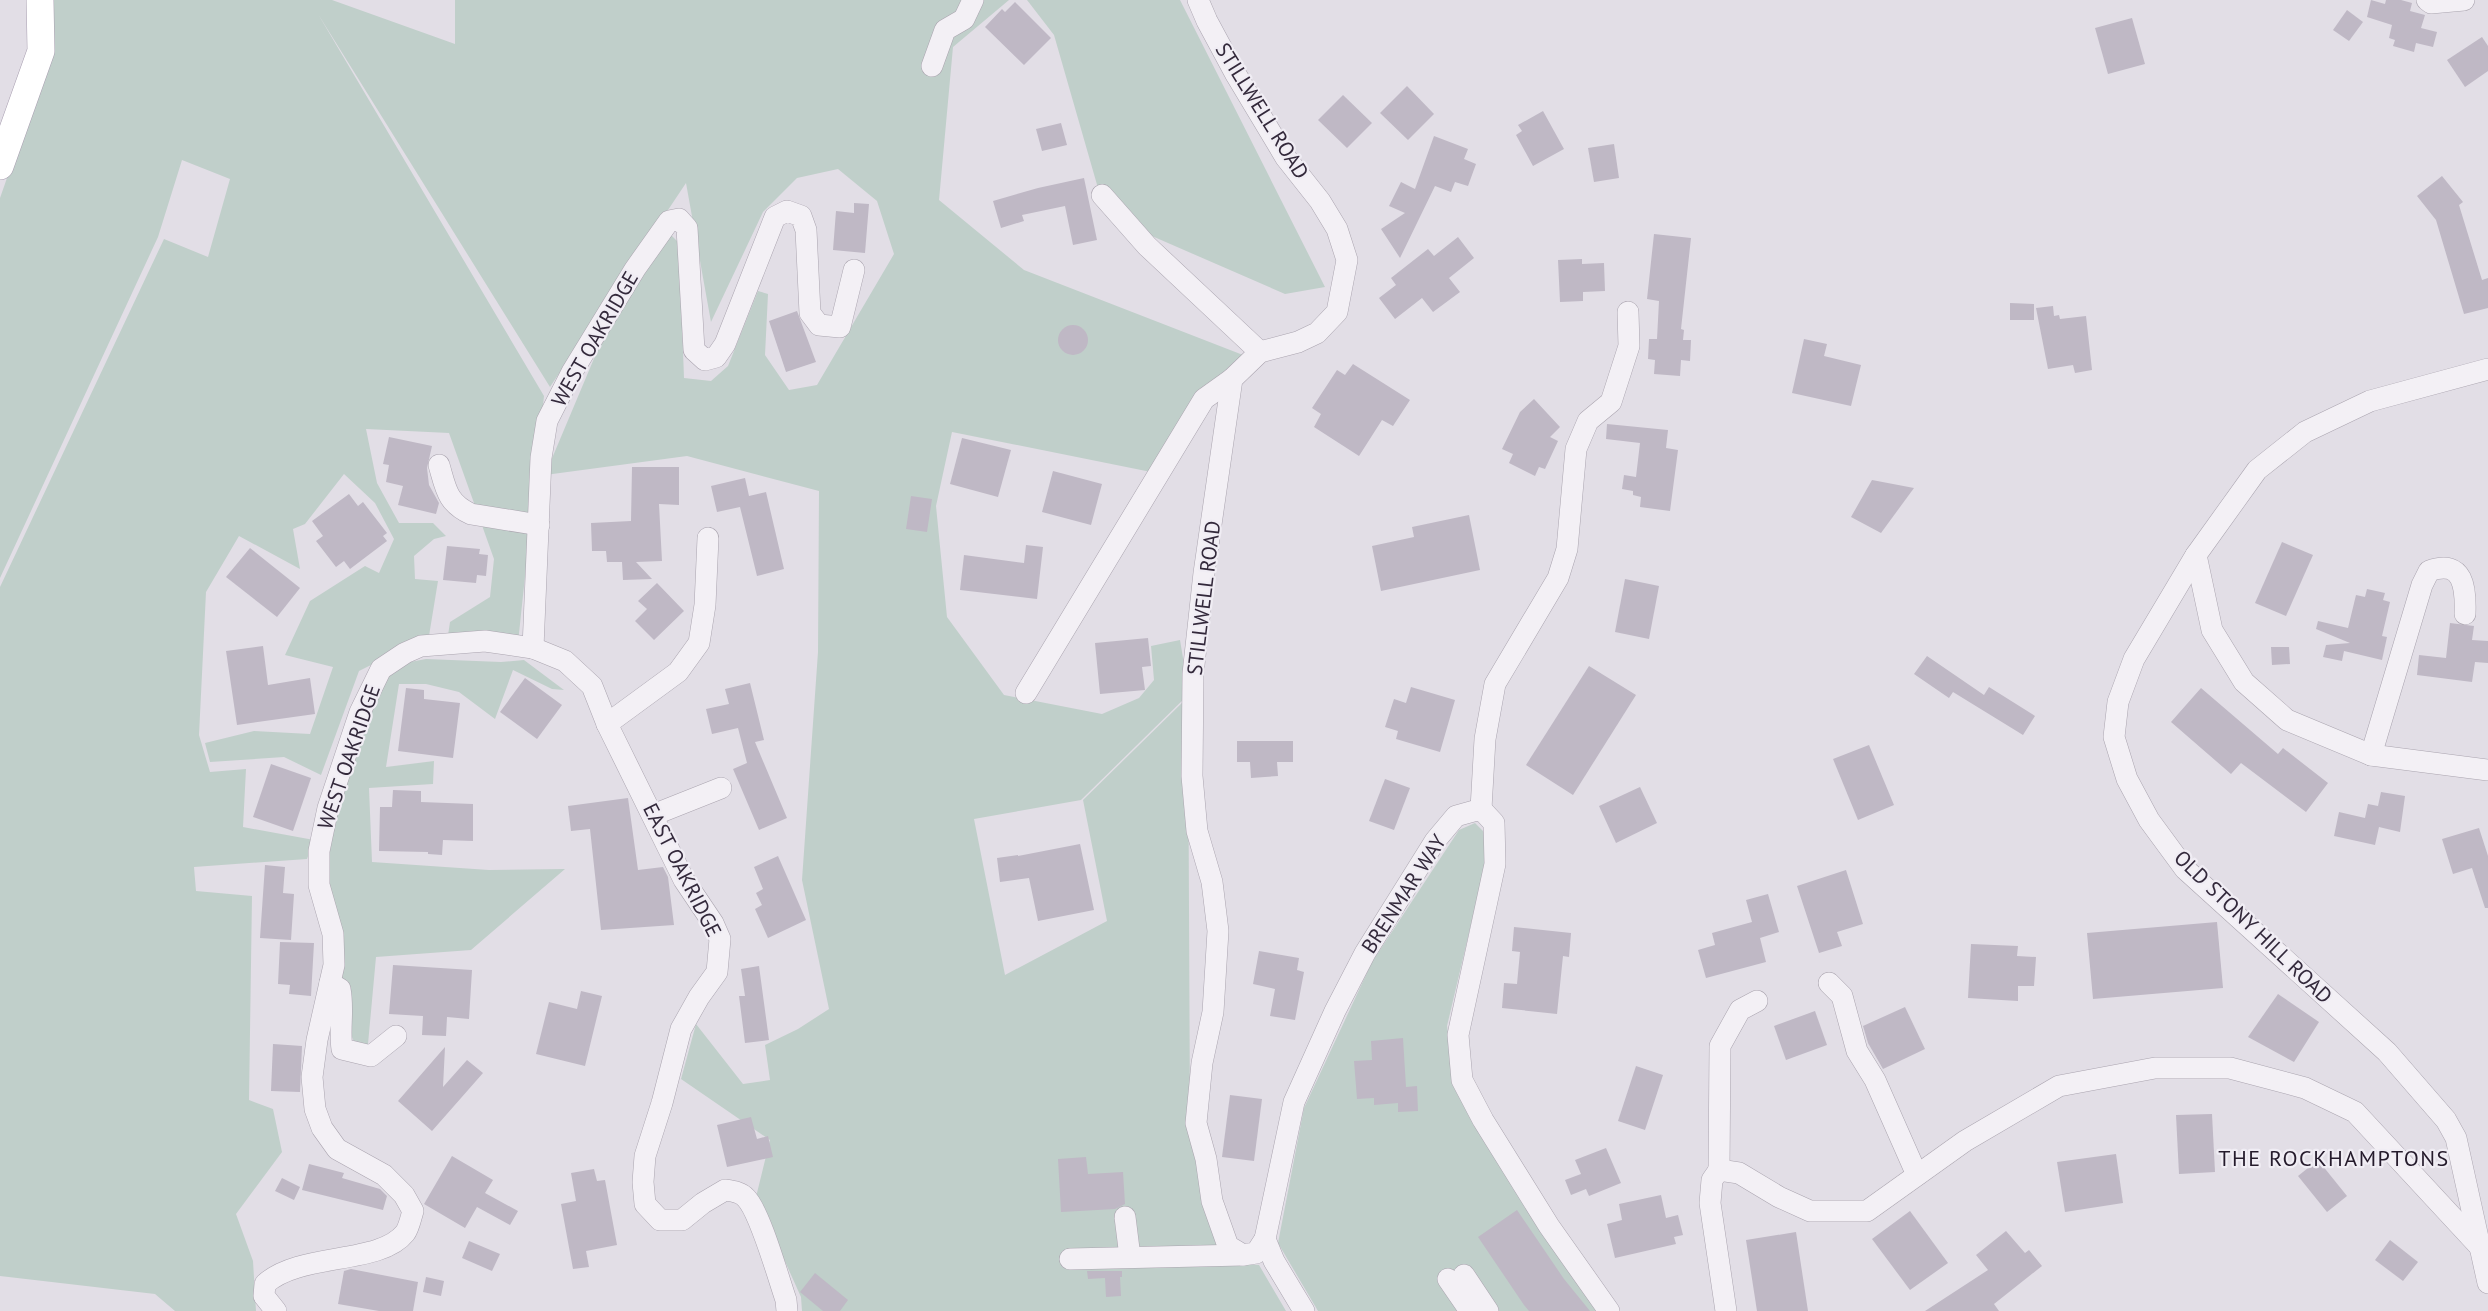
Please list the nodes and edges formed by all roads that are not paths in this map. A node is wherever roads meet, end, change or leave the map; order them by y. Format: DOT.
graph roads {
  1 [pos="40,0"];
  2 [pos="973,0"];
  3 [pos="1198,0"];
  4 [pos="2427,0"];
  5 [pos="2464,0"];
  6 [pos="932,66"];
  7 [pos="0,166"];
  8 [pos="1102,195"];
  9 [pos="854,270"];
  10 [pos="1628,312"];
  11 [pos="1260,352"];
  12 [pos="2488,369"];
  13 [pos="1232,379"];
  14 [pos="439,465"];
  15 [pos="539,525"];
  16 [pos="708,538"];
  17 [pos="2196,555"];
  18 [pos="2464,614"];
  19 [pos="533,648"];
  20 [pos="1026,693"];
  21 [pos="607,724"];
  22 [pos="2371,755"];
  23 [pos="2484,770"];
  24 [pos="721,788"];
  25 [pos="2488,790"];
  26 [pos="1481,809"];
  27 [pos="653,815"];
  28 [pos="330,983"];
  29 [pos="1829,983"];
  30 [pos="1757,1001"];
  31 [pos="396,1036"];
  32 [pos="1719,1170"];
  33 [pos="1917,1175"];
  34 [pos="1125,1218"];
  35 [pos="1265,1239"];
  36 [pos="2482,1248"];
  37 [pos="1243,1255"];
  38 [pos="1130,1257"];
  39 [pos="1070,1259"];
  40 [pos="2488,1283"];
  41 [pos="276,1311"];
  42 [pos="787,1311"];
  43 [pos="1304,1311"];
  44 [pos="1470,1311"];
  45 [pos="1488,1311"];
  46 [pos="1609,1311"];
  47 [pos="1726,1311"];
  1 -- 7 [label="main road"];
  2 -- 6 [label="street"];
  3 -- 11 [label="street, STILLWELL ROAD"];
  4 -- 5 [label="street"];
  8 -- 11 [label="street"];
  9 -- 15 [label="street, WEST OAKRIDGE"];
  10 -- 26 [label="street"];
  11 -- 13 [label="street, STILLWELL ROAD"];
  12 -- 17 [label="street, OLD STONY HILL ROAD"];
  13 -- 20 [label="street"];
  13 -- 37 [label="street, STILLWELL ROAD"];
  14 -- 15 [label="street"];
  15 -- 19 [label="street, WEST OAKRIDGE"];
  16 -- 21 [label="street"];
  17 -- 22 [label="street"];
  17 -- 36 [label="street, OLD STONY HILL ROAD"];
  18 -- 22 [label="street"];
  19 -- 21 [label="street, EAST OAKRIDGE"];
  19 -- 28 [label="street, WEST OAKRIDGE"];
  21 -- 27 [label="street, EAST OAKRIDGE"];
  22 -- 23 [label="street"];
  23 -- 25 [label="street"];
  24 -- 27 [label="street"];
  26 -- 35 [label="street, BRENMAR WAY"];
  26 -- 46 [label="street"];
  27 -- 42 [label="street, EAST OAKRIDGE"];
  28 -- 31 [label="street"];
  28 -- 41 [label="street, WEST OAKRIDGE"];
  29 -- 33 [label="street"];
  30 -- 32 [label="street"];
  32 -- 33 [label="street"];
  32 -- 47 [label="street"];
  33 -- 36 [label="street"];
  34 -- 38 [label="street"];
  35 -- 37 [label="street"];
  35 -- 43 [label="street"];
  36 -- 40 [label="street, OLD STONY HILL ROAD"];
  37 -- 38 [label="street"];
  38 -- 39 [label="street"];
  44 -- 45 [label="street"];
}
